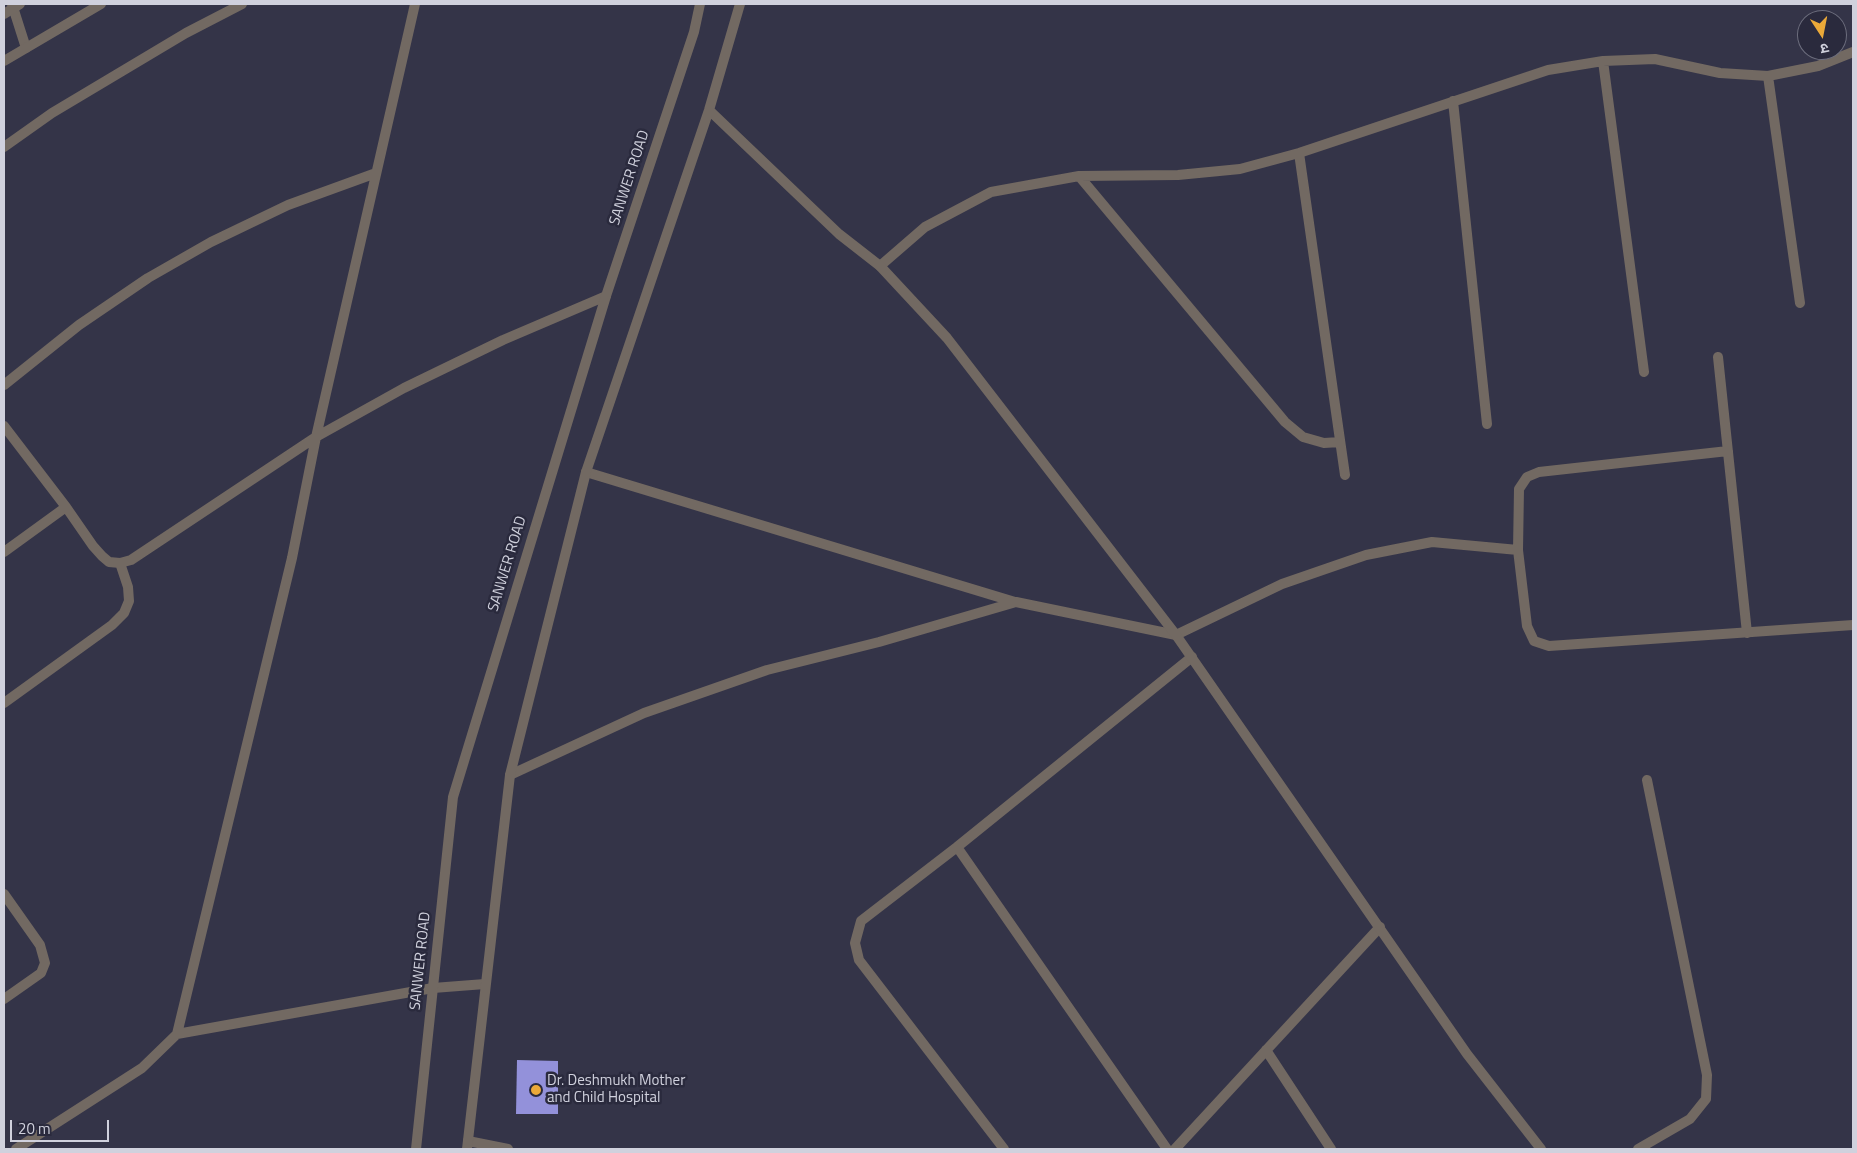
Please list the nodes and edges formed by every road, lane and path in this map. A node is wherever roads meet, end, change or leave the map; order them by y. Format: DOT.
graph roads {
  1 [pos="101,4"];
  2 [pos="242,4"];
  3 [pos="415,4"];
  4 [pos="700,4"];
  5 [pos="740,4"];
  6 [pos="15,5"];
  7 [pos="4,14"];
  8 [pos="26,48"];
  9 [pos="1853,52"];
  10 [pos="4,61"];
  11 [pos="1603,61"];
  12 [pos="1768,76"];
  13 [pos="1453,101"];
  14 [pos="709,110"];
  15 [pos="4,146"];
  16 [pos="1299,153"];
  17 [pos="376,173"];
  18 [pos="1079,176"];
  19 [pos="880,266"];
  20 [pos="606,296"];
  21 [pos="1800,302"];
  22 [pos="1718,357"];
  23 [pos="1644,372"];
  24 [pos="4,386"];
  25 [pos="1487,424"];
  26 [pos="4,426"];
  27 [pos="316,437"];
  28 [pos="1340,442"];
  29 [pos="1728,451"];
  30 [pos="586,472"];
  31 [pos="1345,475"];
  32 [pos="66,507"];
  33 [pos="1518,550"];
  34 [pos="4,552"];
  35 [pos="120,563"];
  36 [pos="1016,602"];
  37 [pos="1853,626"];
  38 [pos="1747,633"];
  39 [pos="1176,635"];
  40 [pos="1192,658"];
  41 [pos="4,703"];
  42 [pos="510,775"];
  43 [pos="1647,780"];
  44 [pos="957,847"];
  45 [pos="4,894"];
  46 [pos="1380,927"];
  47 [pos="486,984"];
  48 [pos="433,988"];
  49 [pos="4,999"];
  50 [pos="177,1034"];
  51 [pos="1266,1050"];
  52 [pos="467,1145"];
  53 [pos="16,1149"];
  54 [pos="416,1149"];
  55 [pos="508,1149"];
  56 [pos="1004,1149"];
  57 [pos="1167,1149"];
  58 [pos="1175,1149"];
  59 [pos="1331,1149"];
  60 [pos="1541,1149"];
  61 [pos="1638,1149"];
  1 -- 8 [label="street"];
  2 -- 15 [label="street"];
  3 -- 17 [label="street"];
  4 -- 20 [label="street, SANWER ROAD"];
  5 -- 14 [label="street"];
  6 -- 7 [label="street"];
  6 -- 8 [label="street"];
  8 -- 10 [label="street"];
  9 -- 12 [label="street"];
  11 -- 12 [label="street"];
  11 -- 13 [label="street"];
  11 -- 23 [label="street"];
  12 -- 21 [label="street"];
  13 -- 16 [label="street"];
  13 -- 25 [label="street"];
  14 -- 19 [label="street"];
  14 -- 30 [label="street"];
  16 -- 18 [label="street"];
  16 -- 28 [label="street"];
  17 -- 24 [label="street"];
  17 -- 27 [label="street"];
  18 -- 19 [label="street"];
  18 -- 28 [label="street"];
  19 -- 39 [label="street"];
  20 -- 27 [label="street"];
  20 -- 48 [label="street, SANWER ROAD"];
  22 -- 29 [label="street"];
  26 -- 32 [label="street"];
  27 -- 35 [label="street"];
  27 -- 50 [label="street"];
  28 -- 31 [label="street"];
  29 -- 33 [label="street"];
  29 -- 38 [label="street"];
  30 -- 36 [label="street"];
  30 -- 42 [label="street"];
  32 -- 34 [label="street"];
  32 -- 35 [label="street"];
  33 -- 38 [label="street"];
  33 -- 39 [label="street"];
  35 -- 41 [label="street"];
  36 -- 39 [label="street"];
  36 -- 42 [label="street"];
  37 -- 38 [label="street"];
  39 -- 40 [label="street"];
  40 -- 44 [label="street"];
  40 -- 46 [label="street"];
  42 -- 47 [label="street"];
  43 -- 61 [label="street"];
  44 -- 56 [label="street"];
  44 -- 57 [label="street"];
  45 -- 49 [label="street"];
  46 -- 51 [label="street"];
  46 -- 60 [label="street"];
  47 -- 48 [label="street"];
  47 -- 52 [label="street"];
  48 -- 50 [label="street"];
  48 -- 54 [label="street, SANWER ROAD"];
  50 -- 53 [label="street"];
  51 -- 58 [label="street"];
  51 -- 59 [label="street"];
  52 -- 55 [label="street"];
}
